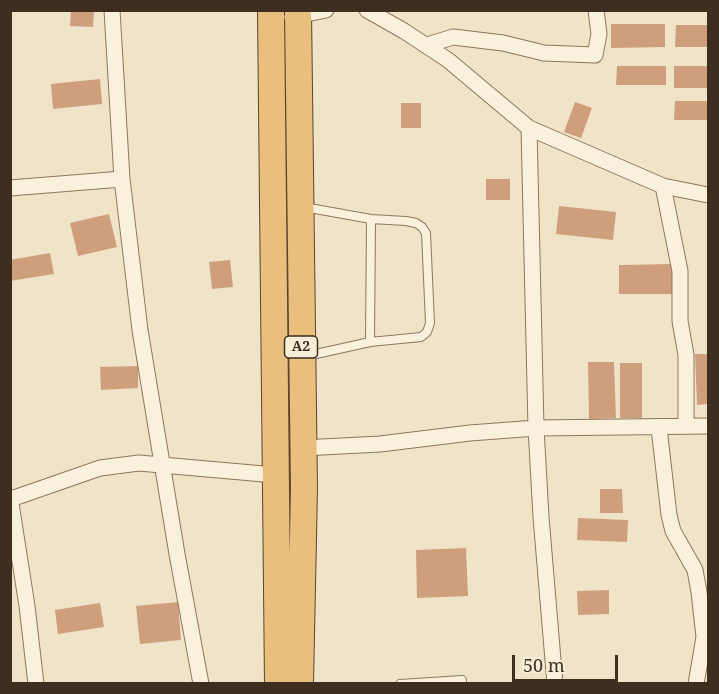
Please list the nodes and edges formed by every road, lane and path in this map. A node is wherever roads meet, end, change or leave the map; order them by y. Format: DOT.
graph roads {
  1 [pos="112,10"];
  2 [pos="326,10"];
  3 [pos="367,10"];
  4 [pos="596,10"];
  5 [pos="271,14"];
  6 [pos="298,14"];
  7 [pos="427,45"];
  8 [pos="529,128"];
  9 [pos="122,179"];
  10 [pos="663,186"];
  11 [pos="10,188"];
  12 [pos="708,195"];
  13 [pos="300,206"];
  14 [pos="371,219"];
  15 [pos="370,342"];
  16 [pos="302,358"];
  17 [pos="686,426"];
  18 [pos="708,426"];
  19 [pos="536,428"];
  20 [pos="659,428"];
  21 [pos="303,448"];
  22 [pos="162,465"];
  23 [pos="275,475"];
  24 [pos="11,498"];
  25 [pos="462,680"];
  26 [pos="36,684"];
  27 [pos="201,684"];
  28 [pos="278,684"];
  29 [pos="300,684"];
  30 [pos="400,684"];
  31 [pos="555,684"];
  32 [pos="696,684"];
  1 -- 9 [label="street"];
  2 -- 6 [label="street"];
  3 -- 7 [label="street"];
  4 -- 7 [label="street"];
  5 -- 6 [label="street"];
  5 -- 23 [label="highway, A2"];
  6 -- 13 [label="highway, A2"];
  7 -- 8 [label="street"];
  8 -- 10 [label="street"];
  8 -- 19 [label="street"];
  9 -- 11 [label="street"];
  9 -- 22 [label="street"];
  10 -- 12 [label="street"];
  10 -- 17 [label="street"];
  13 -- 14 [label="lane"];
  13 -- 16 [label="highway, A2"];
  14 -- 15 [label="lane"];
  14 -- 15 [label="lane"];
  15 -- 16 [label="lane"];
  16 -- 21 [label="highway, A2"];
  17 -- 18 [label="street"];
  17 -- 20 [label="street"];
  19 -- 20 [label="street"];
  19 -- 21 [label="street"];
  19 -- 31 [label="street"];
  20 -- 32 [label="street"];
  21 -- 29 [label="highway, A2"];
  22 -- 23 [label="street"];
  22 -- 24 [label="street"];
  22 -- 27 [label="street"];
  23 -- 28 [label="highway, A2"];
  24 -- 26 [label="street"];
  25 -- 30 [label="lane"];
}
